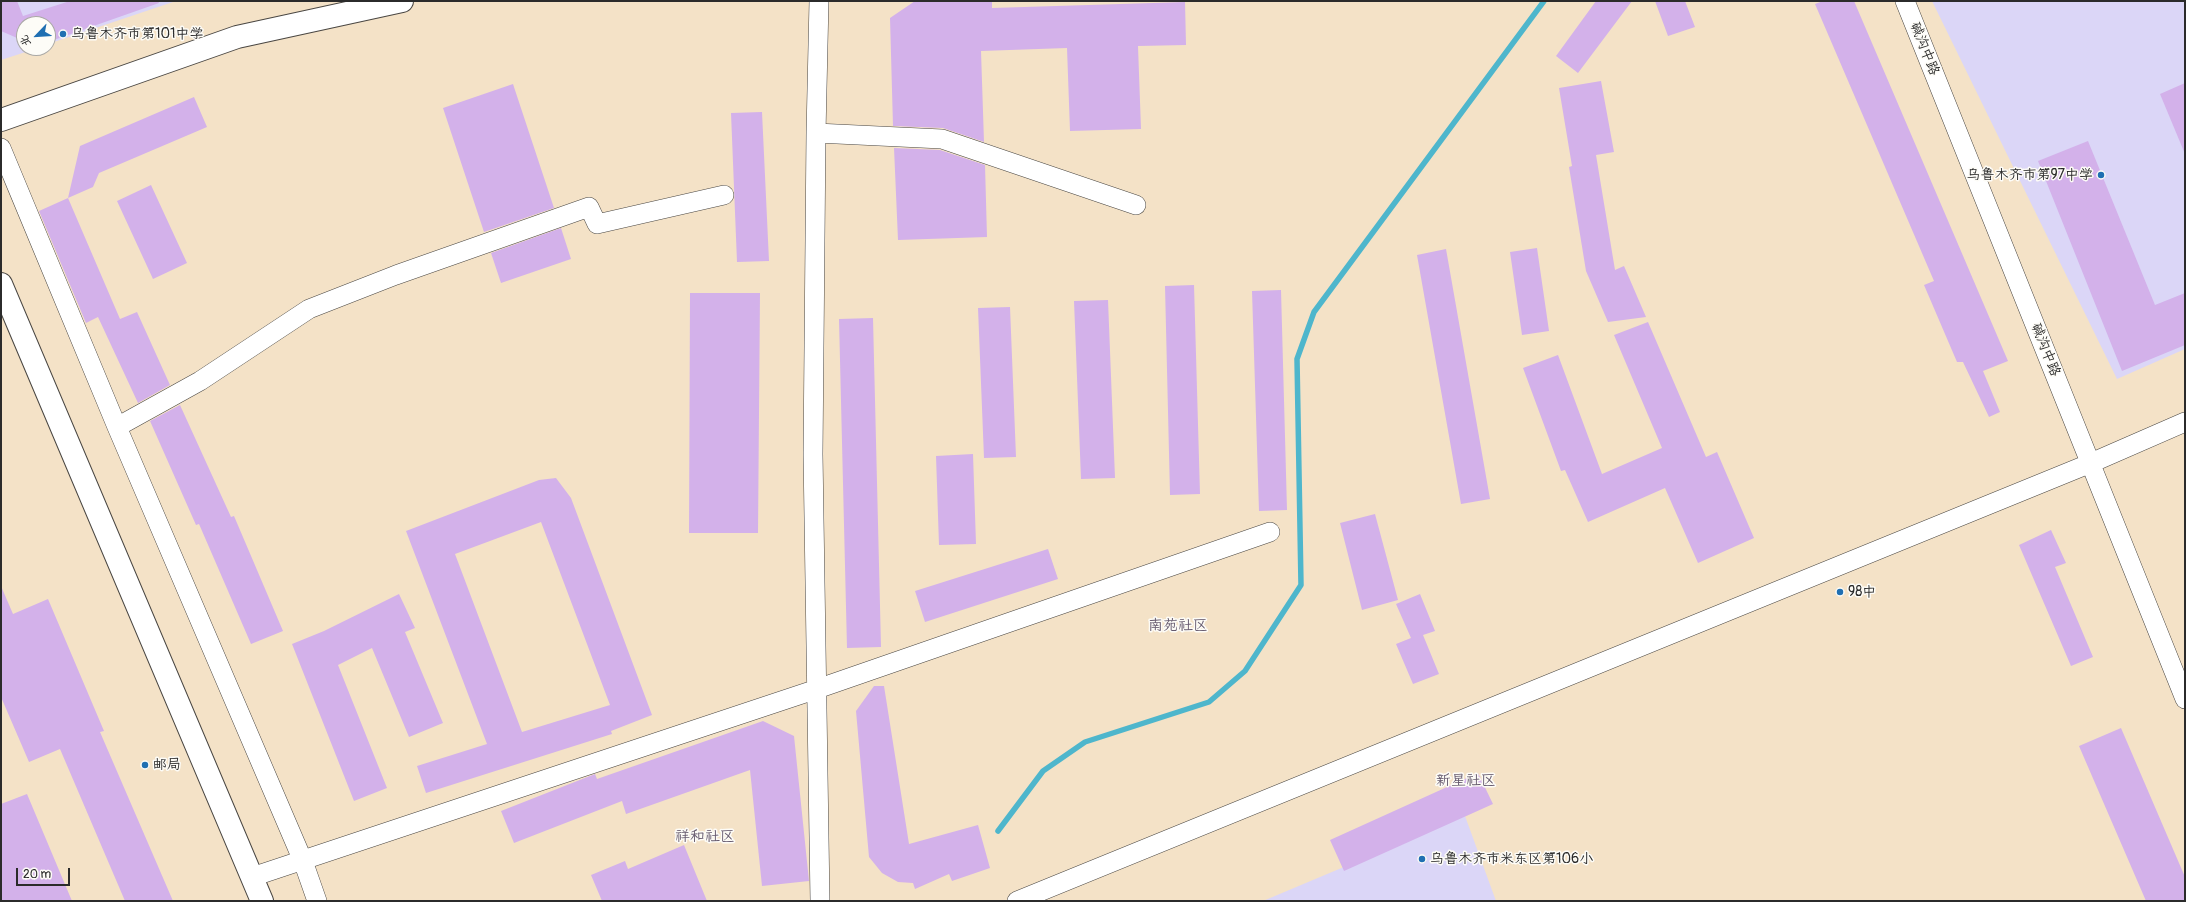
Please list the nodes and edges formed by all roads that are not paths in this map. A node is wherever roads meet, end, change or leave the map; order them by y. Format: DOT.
graph roads {
  1 [pos="402,1"];
  2 [pos="819,1"];
  3 [pos="1905,1"];
  4 [pos="1,120"];
  5 [pos="816,133"];
  6 [pos="1,148"];
  7 [pos="724,196"];
  8 [pos="1136,205"];
  9 [pos="1,284"];
  10 [pos="2185,422"];
  11 [pos="118,427"];
  12 [pos="2091,463"];
  13 [pos="1270,532"];
  14 [pos="817,689"];
  15 [pos="2185,699"];
  16 [pos="303,860"];
  17 [pos="252,877"];
  18 [pos="262,901"];
  19 [pos="317,901"];
  20 [pos="820,901"];
  21 [pos="1017,901"];
  1 -- 4 [label="main road"];
  2 -- 5 [label="street"];
  3 -- 12 [label="street, 碱沟中路"];
  5 -- 8 [label="street"];
  5 -- 14 [label="street"];
  6 -- 11 [label="street"];
  7 -- 11 [label="street"];
  9 -- 17 [label="main road"];
  10 -- 12 [label="street"];
  11 -- 16 [label="street"];
  12 -- 15 [label="street, 碱沟中路"];
  12 -- 21 [label="street"];
  13 -- 14 [label="street"];
  14 -- 16 [label="street"];
  14 -- 20 [label="street"];
  16 -- 17 [label="street"];
  16 -- 19 [label="street"];
  17 -- 18 [label="main road"];
}
